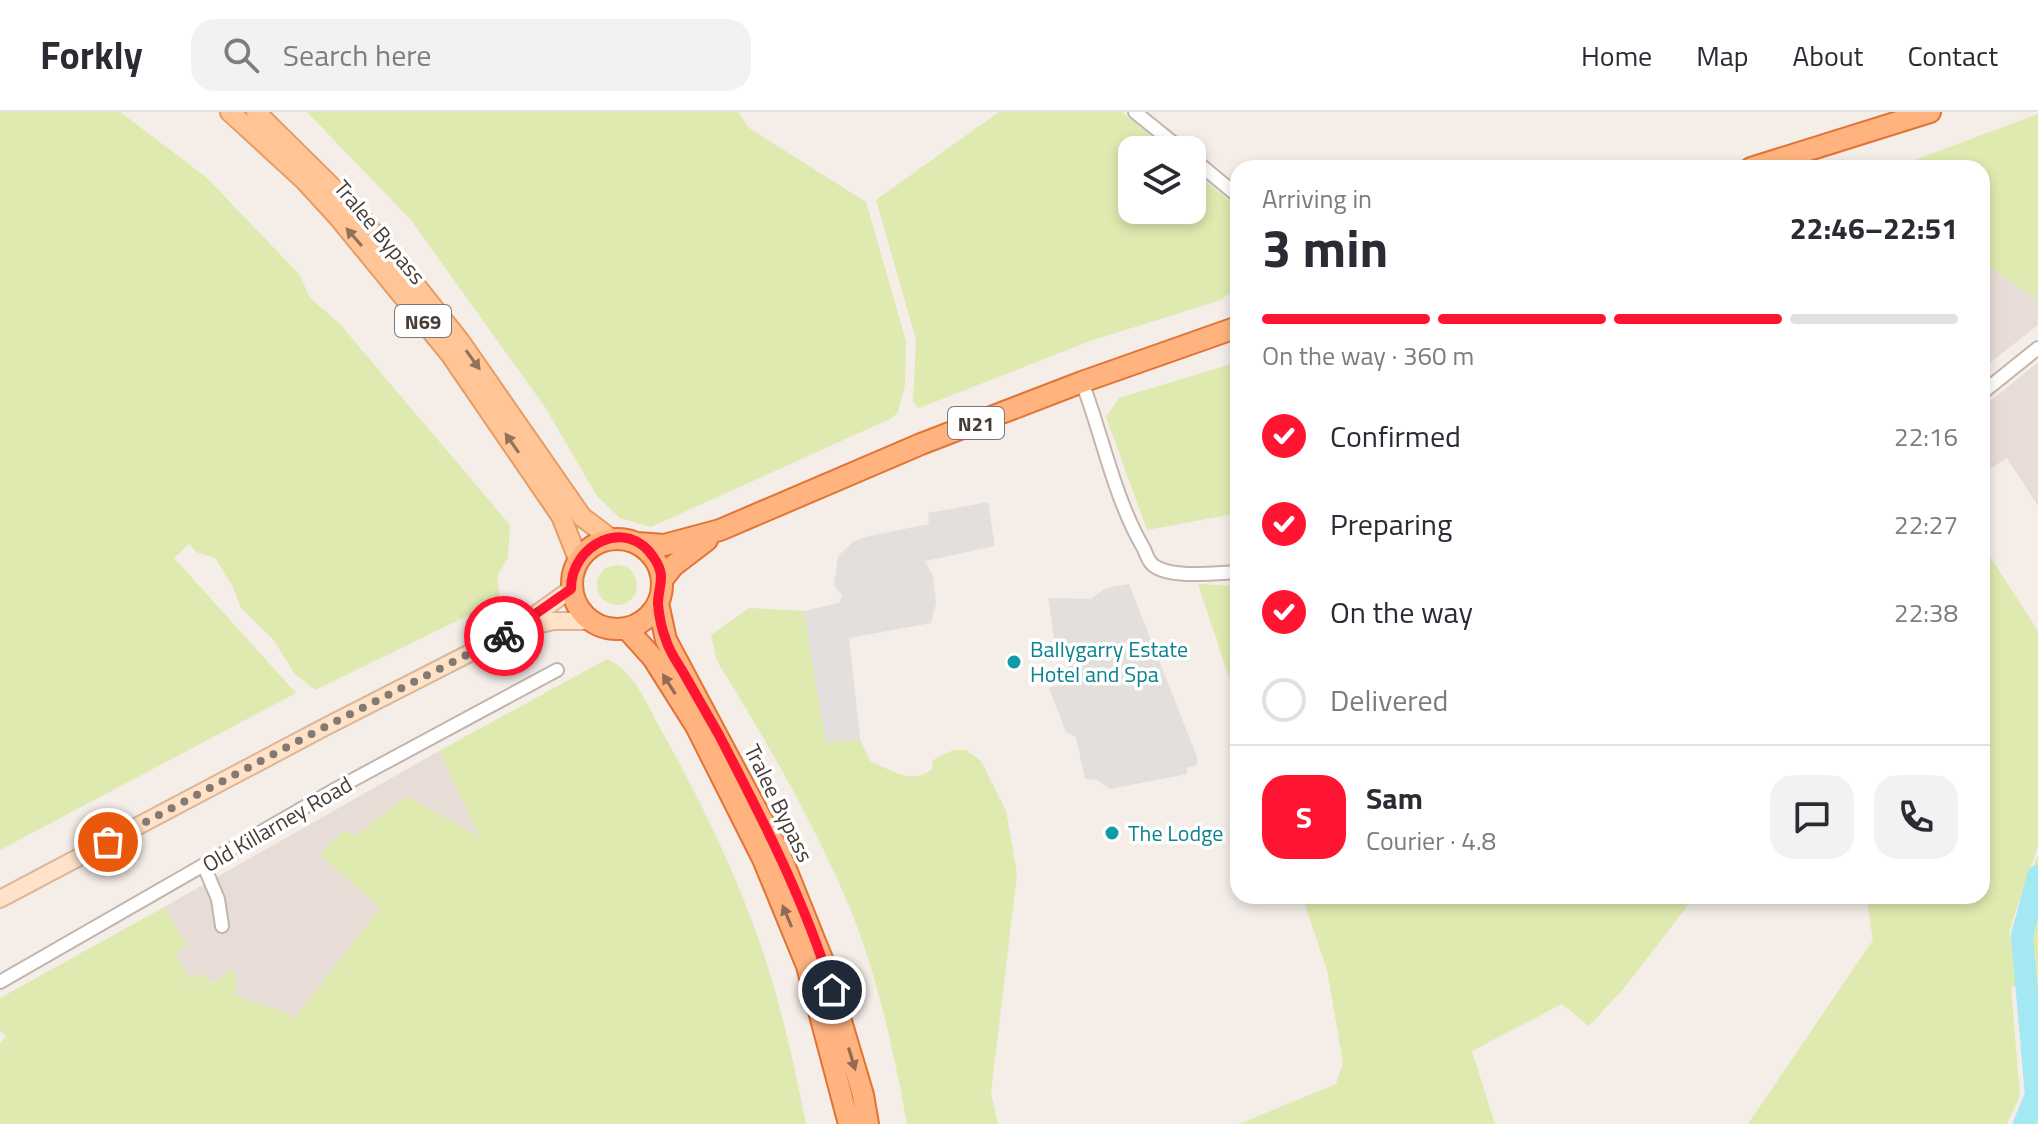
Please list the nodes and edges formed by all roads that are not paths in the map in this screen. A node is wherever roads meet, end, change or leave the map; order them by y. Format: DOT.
graph roads {
  1 [pos="230,112"];
  2 [pos="256,112"];
  3 [pos="1135,112"];
  4 [pos="1930,112"];
  5 [pos="1165,136"];
  6 [pos="1777,160"];
  7 [pos="1206,170"];
  8 [pos="1230,189"];
  9 [pos="1230,330"];
  10 [pos="2038,348"];
  11 [pos="1082,382"];
  12 [pos="1990,387"];
  13 [pos="720,530"];
  14 [pos="610,538"];
  15 [pos="637,543"];
  16 [pos="578,559"];
  17 [pos="1230,572"];
  18 [pos="662,580"];
  19 [pos="571,589"];
  20 [pos="658,603"];
  21 [pos="590,621"];
  22 [pos="626,628"];
  23 [pos="513,631"];
  24 [pos="557,670"];
  25 [pos="204,866"];
  26 [pos="0,899"];
  27 [pos="222,926"];
  28 [pos="0,982"];
  29 [pos="849,1124"];
  30 [pos="868,1124"];
  16 -- 1 [label="main road, Tralee Bypass / N69, one-way"];
  2 -- 14 [label="main road, Tralee Bypass / N69, one-way"];
  3 -- 5 [label="street"];
  4 -- 6 [label="highway"];
  7 -- 8 [label="street"];
  9 -- 11 [label="highway, N21"];
  10 -- 12 [label="street"];
  11 -- 13 [label="highway, N21"];
  11 -- 17 [label="street"];
  13 -- 15 [label="highway, N21"];
  13 -- 18 [label="highway, N21"];
  14 -- 15 [label="highway"];
  14 -- 16 [label="highway"];
  15 -- 18 [label="highway"];
  16 -- 19 [label="highway"];
  18 -- 20 [label="highway"];
  19 -- 21 [label="highway"];
  19 -- 23 [label="main road"];
  20 -- 22 [label="highway"];
  20 -- 30 [label="highway, Tralee Bypass, one-way"];
  21 -- 22 [label="highway"];
  21 -- 23 [label="main road"];
  29 -- 22 [label="highway, Tralee Bypass, one-way"];
  23 -- 26 [label="main road"];
  24 -- 25 [label="street, Old Killarney Road"];
  25 -- 27 [label="street"];
  25 -- 28 [label="street, Old Killarney Road"];
}
